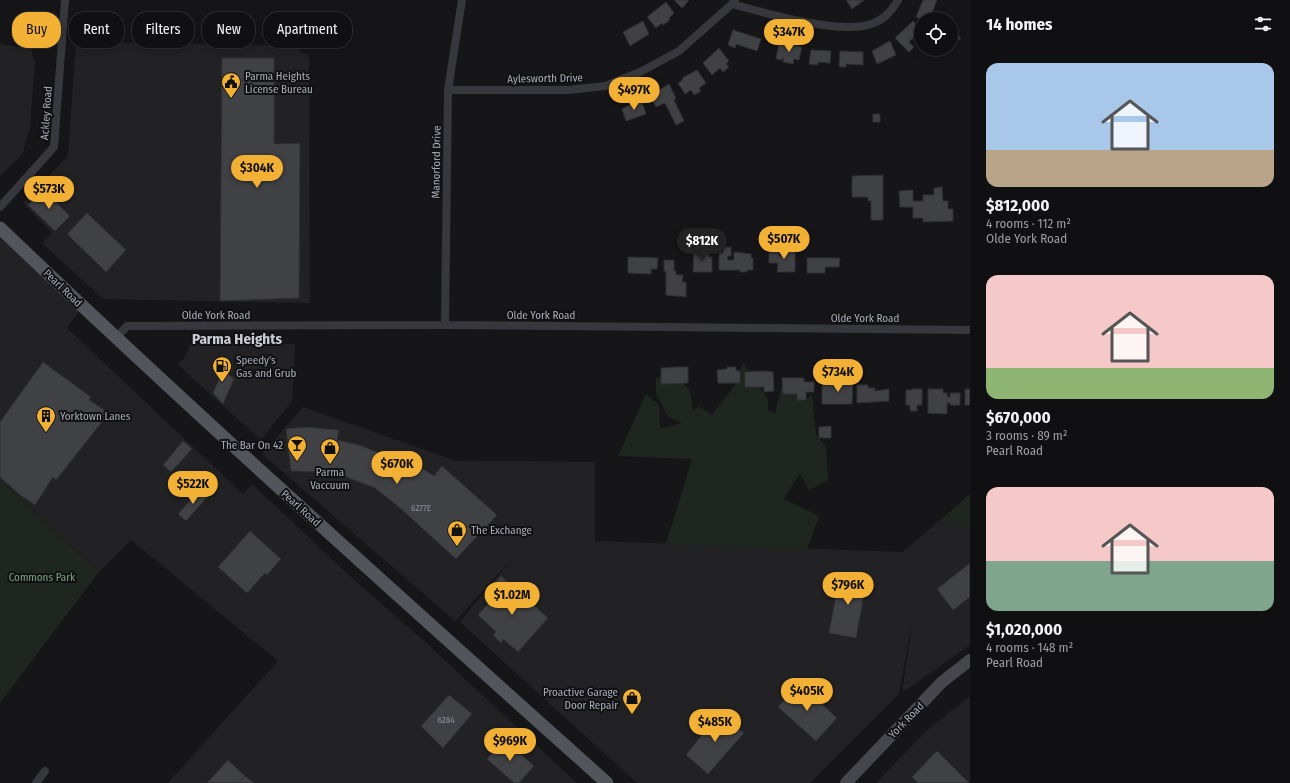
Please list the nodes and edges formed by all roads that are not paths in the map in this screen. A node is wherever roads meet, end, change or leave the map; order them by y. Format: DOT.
graph roads {
  1 [pos="65,0"];
  2 [pos="462,0"];
  3 [pos="898,0"];
  4 [pos="733,2"];
  5 [pos="448,90"];
  6 [pos="0,208"];
  7 [pos="0,228"];
  8 [pos="445,325"];
  9 [pos="970,330"];
  10 [pos="116,338"];
  11 [pos="970,660"];
  12 [pos="45,771"];
  13 [pos="36,783"];
  14 [pos="607,783"];
  15 [pos="846,783"];
  1 -- 6 [label="street, Ackley Road"];
  2 -- 5 [label="street, Manorford Drive"];
  3 -- 4 [label="street"];
  4 -- 5 [label="street, Aylesworth Drive"];
  5 -- 8 [label="street, Manorford Drive"];
  7 -- 10 [label="main road, Pearl Road"];
  8 -- 9 [label="street, Olde York Road"];
  8 -- 10 [label="street, Olde York Road"];
  10 -- 14 [label="main road, Pearl Road"];
  11 -- 15 [label="main road, York Road"];
  12 -- 13 [label="street"];
}
